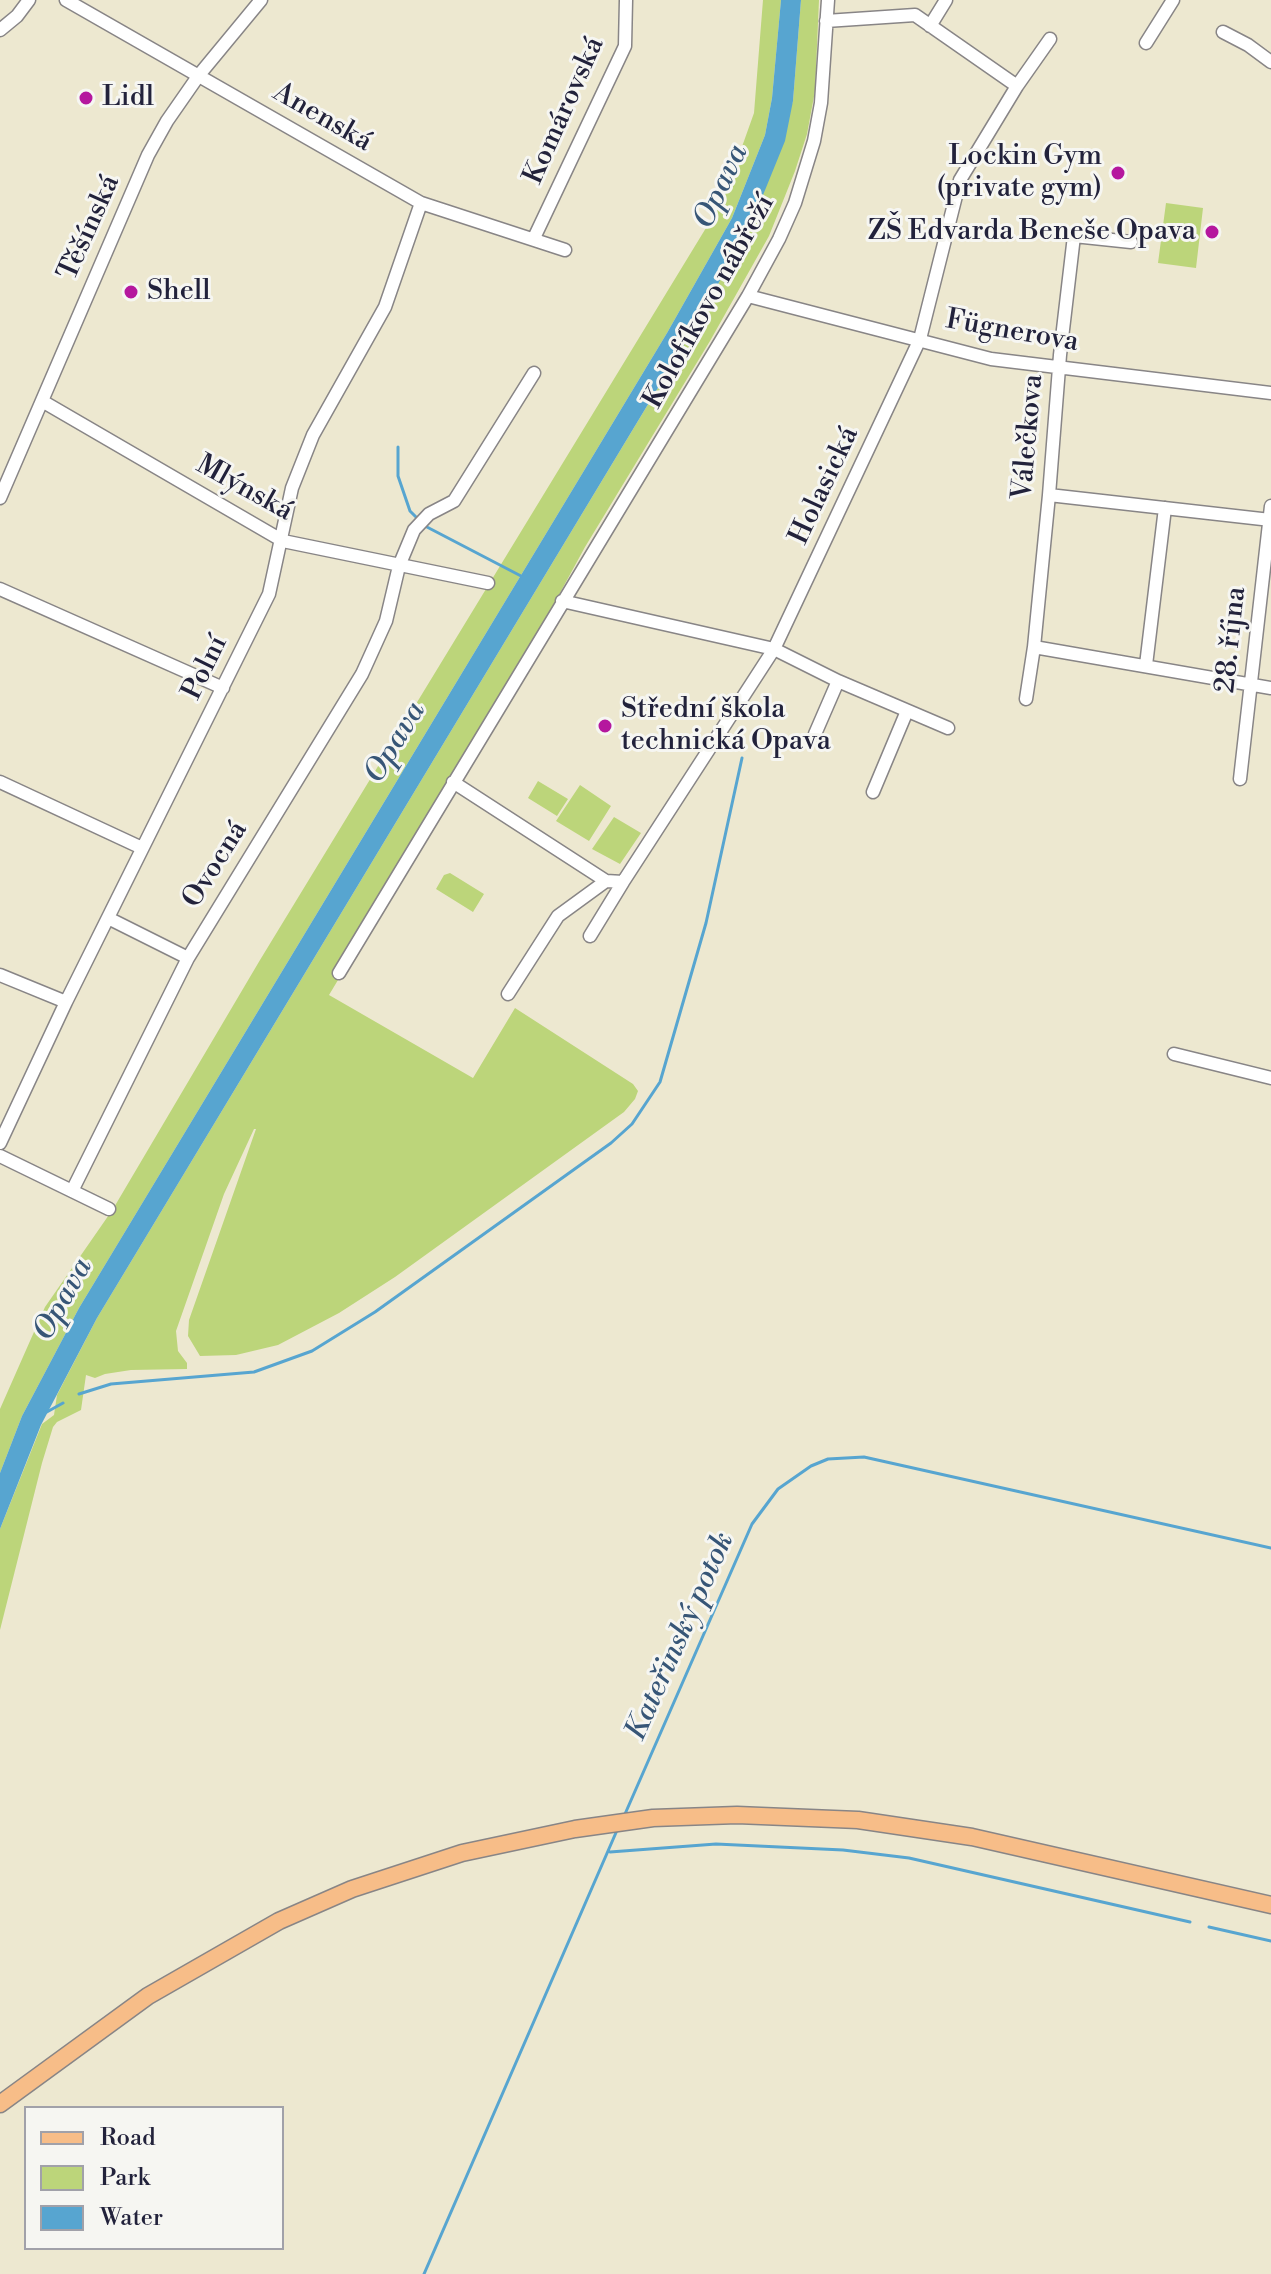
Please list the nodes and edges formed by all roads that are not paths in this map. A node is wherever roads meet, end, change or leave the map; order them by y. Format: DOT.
graph roads {
  1 [pos="29,0"];
  2 [pos="66,0"];
  3 [pos="261,0"];
  4 [pos="626,0"];
  5 [pos="828,0"];
  6 [pos="946,0"];
  7 [pos="1173,0"];
  8 [pos="826,21"];
  9 [pos="925,22"];
  10 [pos="0,30"];
  11 [pos="1223,32"];
  12 [pos="1050,39"];
  13 [pos="1146,43"];
  14 [pos="1271,62"];
  15 [pos="199,75"];
  16 [pos="1017,86"];
  17 [pos="421,203"];
  18 [pos="534,238"];
  19 [pos="1131,242"];
  20 [pos="565,250"];
  21 [pos="748,296"];
  22 [pos="920,339"];
  23 [pos="1059,367"];
  24 [pos="534,373"];
  25 [pos="1271,393"];
  26 [pos="42,401"];
  27 [pos="1049,495"];
  28 [pos="0,498"];
  29 [pos="1271,506"];
  30 [pos="1165,508"];
  31 [pos="1270,520"];
  32 [pos="283,541"];
  33 [pos="399,566"];
  34 [pos="488,583"];
  35 [pos="0,589"];
  36 [pos="562,601"];
  37 [pos="1034,647"];
  38 [pos="774,649"];
  39 [pos="1146,665"];
  40 [pos="838,681"];
  41 [pos="1251,685"];
  42 [pos="223,688"];
  43 [pos="1271,688"];
  44 [pos="1026,699"];
  45 [pos="907,711"];
  46 [pos="948,728"];
  47 [pos="815,734"];
  48 [pos="1240,779"];
  49 [pos="0,782"];
  50 [pos="453,782"];
  51 [pos="873,792"];
  52 [pos="142,848"];
  53 [pos="606,881"];
  54 [pos="623,882"];
  55 [pos="108,918"];
  56 [pos="590,936"];
  57 [pos="188,958"];
  58 [pos="339,973"];
  59 [pos="0,975"];
  60 [pos="508,994"];
  61 [pos="66,1002"];
  62 [pos="1174,1054"];
  63 [pos="1271,1078"];
  64 [pos="0,1143"];
  65 [pos="0,1156"];
  66 [pos="72,1191"];
  67 [pos="109,1209"];
  68 [pos="1271,1905"];
  69 [pos="0,2104"];
  1 -- 10 [label="street"];
  2 -- 15 [label="street, Anenská"];
  3 -- 15 [label="street, Těšínská"];
  4 -- 18 [label="street, Komárovská"];
  5 -- 8 [label="street, Kolofíkovo nábřeží"];
  6 -- 9 [label="street"];
  7 -- 13 [label="street"];
  8 -- 9 [label="street"];
  8 -- 21 [label="street, Kolofíkovo nábřeží"];
  9 -- 16 [label="street"];
  11 -- 14 [label="street"];
  12 -- 16 [label="street, Holasická"];
  15 -- 17 [label="street, Anenská"];
  15 -- 26 [label="street, Těšínská"];
  16 -- 22 [label="street, Holasická"];
  17 -- 18 [label="street, Anenská"];
  17 -- 32 [label="street, Polní"];
  18 -- 20 [label="street, Anenská"];
  19 -- 23 [label="street, Válečkova"];
  21 -- 22 [label="street, Fügnerova"];
  21 -- 36 [label="street, Kolofíkovo nábřeží"];
  22 -- 23 [label="street, Fügnerova"];
  22 -- 38 [label="street, Holasická"];
  23 -- 25 [label="street, Fügnerova"];
  23 -- 27 [label="street, Válečkova"];
  24 -- 33 [label="street, Ovocná"];
  26 -- 28 [label="street, Těšínská"];
  26 -- 32 [label="street, Mlýnská"];
  27 -- 30 [label="street"];
  27 -- 37 [label="street, Válečkova"];
  29 -- 31 [label="street, 28. října"];
  30 -- 31 [label="street"];
  30 -- 39 [label="street"];
  31 -- 41 [label="street, 28. října"];
  32 -- 33 [label="street, Mlýnská"];
  32 -- 42 [label="street, Polní"];
  33 -- 34 [label="street, Mlýnská"];
  33 -- 57 [label="street, Ovocná"];
  35 -- 42 [label="street"];
  36 -- 38 [label="street"];
  36 -- 50 [label="street, Kolofíkovo nábřeží"];
  37 -- 39 [label="street"];
  37 -- 44 [label="street, Válečkova"];
  38 -- 40 [label="street"];
  38 -- 54 [label="street, Holasická"];
  39 -- 41 [label="street"];
  40 -- 45 [label="street"];
  40 -- 47 [label="street"];
  41 -- 43 [label="street"];
  41 -- 48 [label="street, 28. října"];
  42 -- 52 [label="street, Polní"];
  45 -- 46 [label="street"];
  45 -- 51 [label="street"];
  49 -- 52 [label="street"];
  50 -- 53 [label="street"];
  50 -- 58 [label="street, Kolofíkovo nábřeží"];
  52 -- 55 [label="street, Polní"];
  53 -- 54 [label="street"];
  53 -- 60 [label="street"];
  54 -- 56 [label="street, Holasická"];
  55 -- 57 [label="street"];
  55 -- 61 [label="street, Polní"];
  57 -- 66 [label="street, Ovocná"];
  59 -- 61 [label="street"];
  61 -- 64 [label="street, Polní"];
  62 -- 63 [label="street"];
  65 -- 66 [label="street"];
  66 -- 67 [label="street"];
  68 -- 69 [label="main road"];
}
